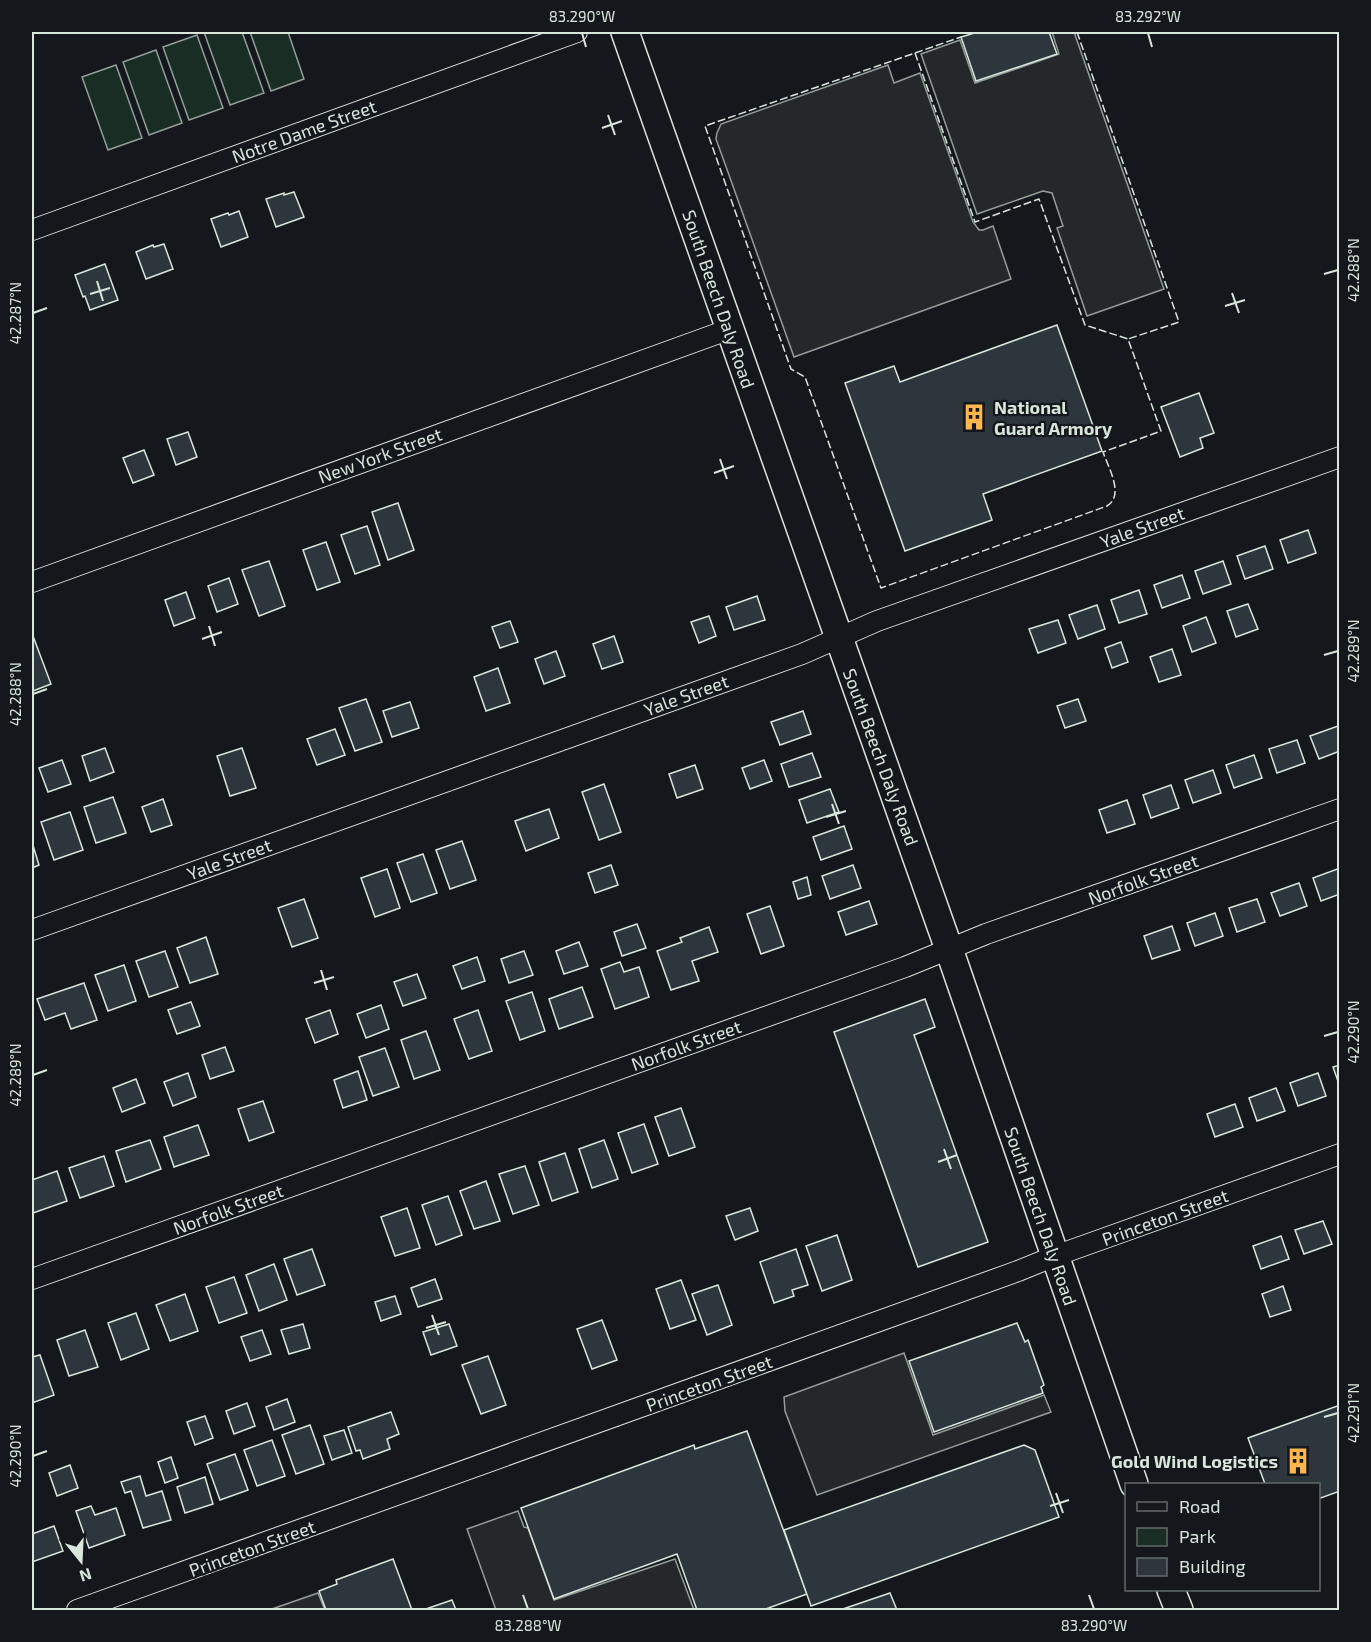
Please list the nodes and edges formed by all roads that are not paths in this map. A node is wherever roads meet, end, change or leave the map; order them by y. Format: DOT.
graph roads {
  1 [pos="577,32"];
  2 [pos="625,32"];
  3 [pos="32,230"];
  4 [pos="730,329"];
  5 [pos="1340,457"];
  6 [pos="32,582"];
  7 [pos="838,637"];
  8 [pos="1340,809"];
  9 [pos="32,930"];
  10 [pos="949,949"];
  11 [pos="1340,1155"];
  12 [pos="1055,1256"];
  13 [pos="32,1279"];
  14 [pos="1133,1483"];
  15 [pos="1171,1591"];
  16 [pos="77,1611"];
  17 [pos="1179,1611"];
  1 -- 3 [label="street, Notre Dame Street"];
  2 -- 4 [label="main road, South Beech Daly Road"];
  4 -- 6 [label="street, New York Street"];
  4 -- 7 [label="main road, South Beech Daly Road"];
  5 -- 7 [label="street, Yale Street"];
  7 -- 9 [label="street, Yale Street"];
  7 -- 10 [label="main road, South Beech Daly Road"];
  8 -- 10 [label="street, Norfolk Street"];
  10 -- 12 [label="main road, South Beech Daly Road"];
  10 -- 13 [label="street, Norfolk Street"];
  11 -- 12 [label="street, Princeton Street"];
  12 -- 14 [label="main road, South Beech Daly Road"];
  12 -- 16 [label="street, Princeton Street"];
  15 -- 17 [label="main road"];
}
